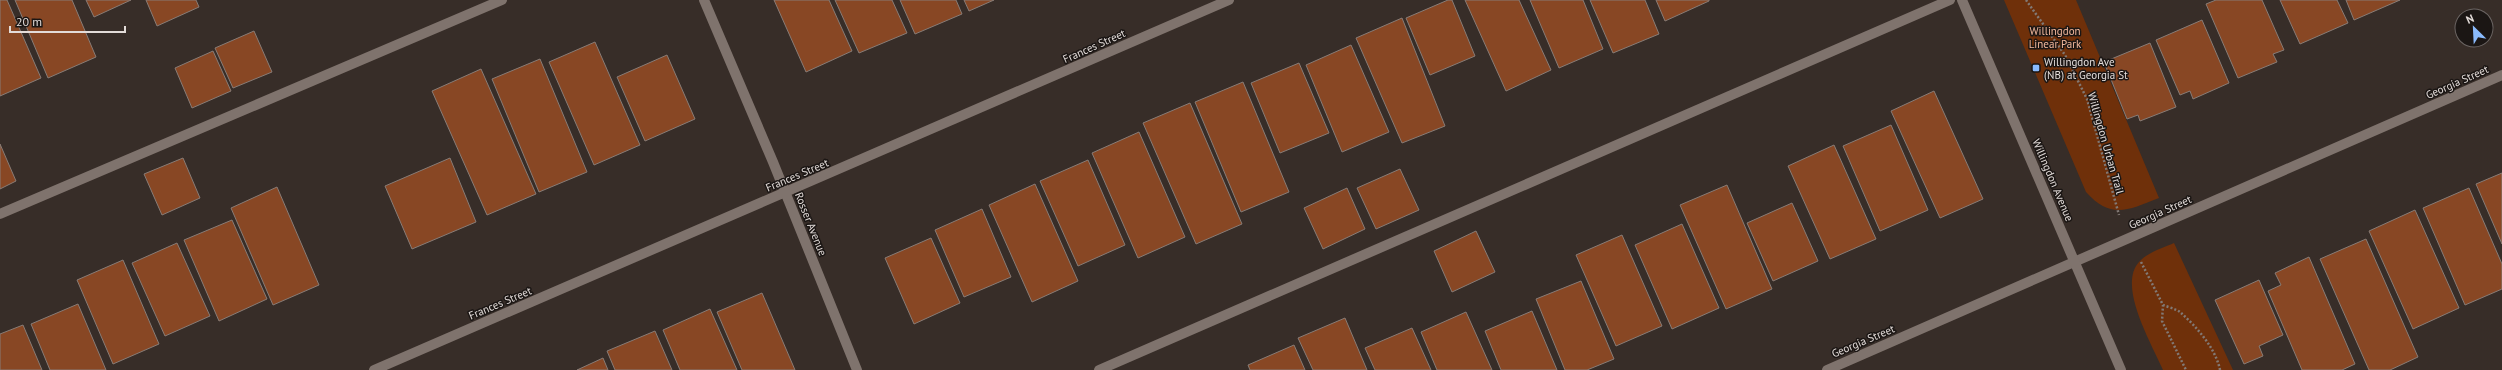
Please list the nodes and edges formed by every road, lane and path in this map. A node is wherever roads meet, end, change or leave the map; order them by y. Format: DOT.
graph roads {
  1 [pos="502,0"];
  2 [pos="704,0"];
  3 [pos="1229,0"];
  4 [pos="1950,0"];
  5 [pos="1962,0"];
  6 [pos="2026,0"];
  7 [pos="2502,75"];
  8 [pos="786,193"];
  9 [pos="2117,211"];
  10 [pos="0,214"];
  11 [pos="2140,260"];
  12 [pos="2075,262"];
  13 [pos="2163,305"];
  14 [pos="374,370"];
  15 [pos="858,370"];
  16 [pos="1099,370"];
  17 [pos="1827,370"];
  18 [pos="2121,370"];
  19 [pos="2186,370"];
  20 [pos="2220,370"];
  1 -- 10 [label="street"];
  2 -- 8 [label="street, Rosser Avenue"];
  3 -- 8 [label="street, Frances Street"];
  4 -- 16 [label="street"];
  5 -- 12 [label="street, Willingdon Avenue"];
  6 -- 9 [label="path, Willingdon Urban Trail"];
  7 -- 12 [label="street, Georgia Street"];
  8 -- 14 [label="street, Frances Street"];
  8 -- 15 [label="street, Rosser Avenue"];
  11 -- 13 [label="path"];
  12 -- 17 [label="street, Georgia Street"];
  12 -- 18 [label="street, Willingdon Avenue"];
  13 -- 19 [label="path"];
  13 -- 20 [label="path"];
}
